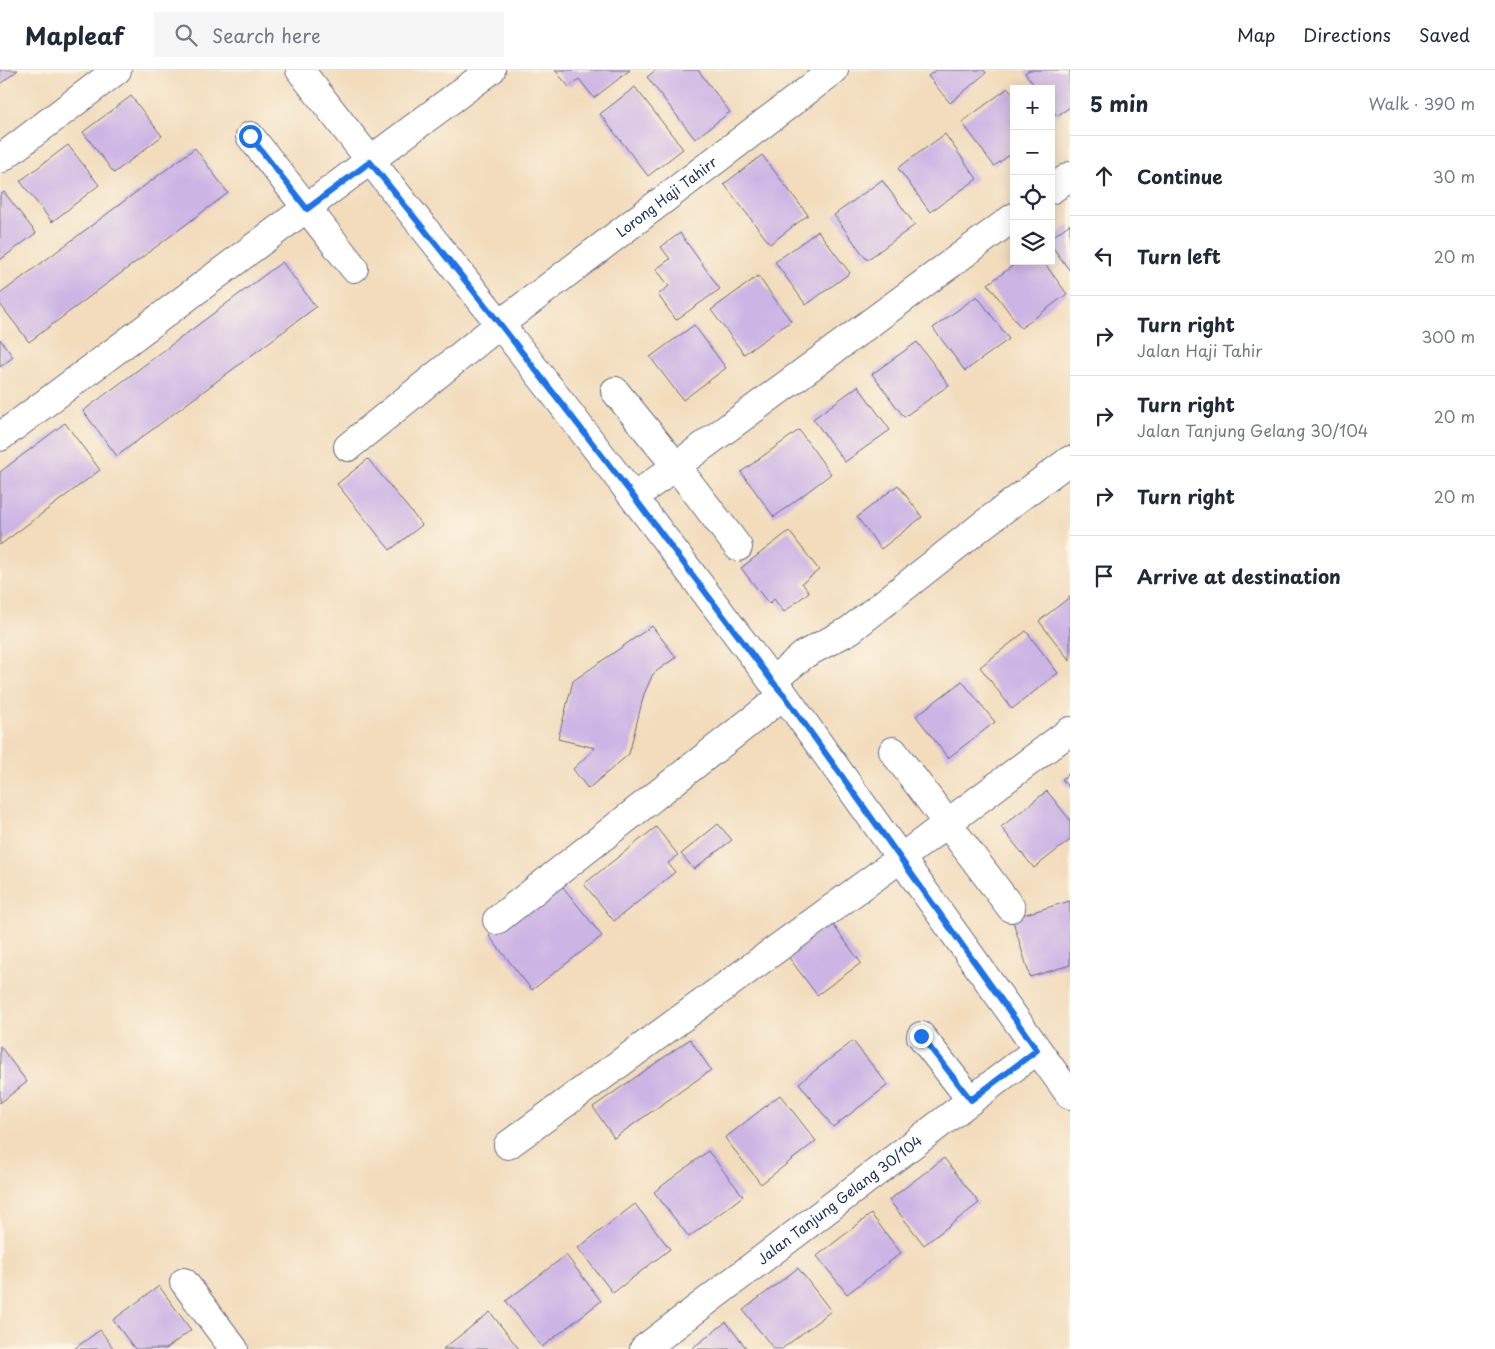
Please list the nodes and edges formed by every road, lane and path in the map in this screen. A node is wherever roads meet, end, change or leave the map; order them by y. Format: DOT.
graph roads {
  1 [pos="118,70"];
  2 [pos="300,70"];
  3 [pos="492,70"];
  4 [pos="834,70"];
  5 [pos="250,136"];
  6 [pos="0,159"];
  7 [pos="370,162"];
  8 [pos="1070,176"];
  9 [pos="1055,187"];
  10 [pos="307,209"];
  11 [pos="1010,220"];
  12 [pos="354,268"];
  13 [pos="500,324"];
  14 [pos="615,391"];
  15 [pos="0,437"];
  16 [pos="348,447"];
  17 [pos="1070,460"];
  18 [pos="676,466"];
  19 [pos="634,497"];
  20 [pos="738,547"];
  21 [pos="778,688"];
  22 [pos="1070,731"];
  23 [pos="893,752"];
  24 [pos="948,822"];
  25 [pos="901,858"];
  26 [pos="1011,908"];
  27 [pos="496,920"];
  28 [pos="921,1036"];
  29 [pos="1037,1050"];
  30 [pos="1070,1095"];
  31 [pos="971,1100"];
  32 [pos="508,1145"];
  33 [pos="184,1282"];
  34 [pos="234,1349"];
  35 [pos="644,1349"];
  1 -- 6 [label="street"];
  2 -- 7 [label="street"];
  3 -- 7 [label="street"];
  4 -- 13 [label="street, Lorong Haji Tahirr"];
  5 -- 10 [label="street"];
  7 -- 10 [label="street"];
  7 -- 13 [label="street"];
  8 -- 9 [label="street"];
  10 -- 12 [label="street"];
  10 -- 15 [label="street"];
  11 -- 18 [label="street"];
  13 -- 16 [label="street, Lorong Haji Tahirr"];
  13 -- 19 [label="street"];
  14 -- 18 [label="street"];
  17 -- 21 [label="street"];
  18 -- 19 [label="street"];
  18 -- 20 [label="street"];
  19 -- 21 [label="street"];
  21 -- 25 [label="street"];
  21 -- 27 [label="street"];
  22 -- 24 [label="street"];
  23 -- 24 [label="street"];
  24 -- 25 [label="street"];
  24 -- 26 [label="street"];
  25 -- 29 [label="street"];
  25 -- 32 [label="street"];
  28 -- 31 [label="street"];
  29 -- 30 [label="street"];
  29 -- 31 [label="street, Jalan Tanjung Gelang 30/104"];
  31 -- 35 [label="street, Jalan Tanjung Gelang 30/104"];
  33 -- 34 [label="street"];
}
